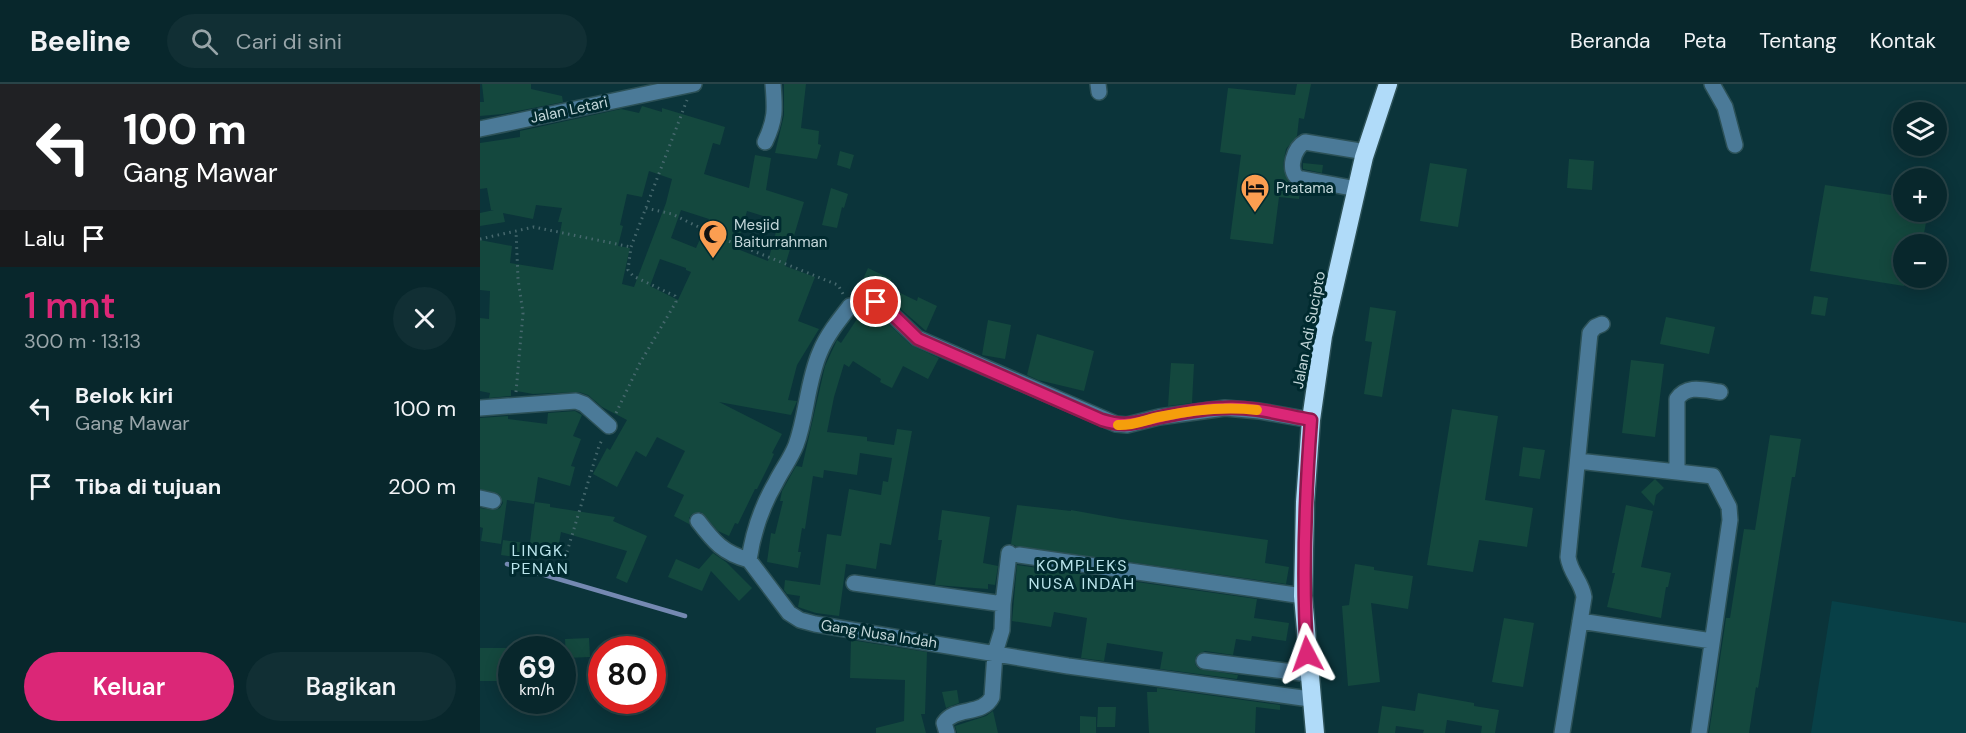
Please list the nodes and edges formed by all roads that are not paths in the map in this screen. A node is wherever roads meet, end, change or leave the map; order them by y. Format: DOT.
graph roads {
  1 [pos="693,84"];
  2 [pos="773,84"];
  3 [pos="1388,84"];
  4 [pos="1712,84"];
  5 [pos="631,90"];
  6 [pos="480,129"];
  7 [pos="765,142"];
  8 [pos="1735,145"];
  9 [pos="1366,152"];
  10 [pos="1357,189"];
  11 [pos="876,302"];
  12 [pos="850,306"];
  13 [pos="1602,324"];
  14 [pos="1720,392"];
  15 [pos="480,408"];
  16 [pos="1311,420"];
  17 [pos="609,426"];
  18 [pos="1578,461"];
  19 [pos="1677,472"];
  20 [pos="698,521"];
  21 [pos="749,560"];
  22 [pos="854,583"];
  23 [pos="1294,595"];
  24 [pos="1003,604"];
  25 [pos="1580,621"];
  26 [pos="1712,641"];
  27 [pos="995,653"];
  28 [pos="1204,661"];
  29 [pos="1309,674"];
  30 [pos="1310,699"];
  31 [pos="947,733"];
  32 [pos="1315,733"];
  33 [pos="1562,733"];
  34 [pos="1699,733"];
  1 -- 5 [label="street, Jalan Letari"];
  2 -- 7 [label="street"];
  3 -- 9 [label="highway, Jalan Adi Sucipto"];
  4 -- 8 [label="street"];
  5 -- 6 [label="street, Jalan Letari"];
  9 -- 10 [label="highway, Jalan Adi Sucipto"];
  9 -- 10 [label="street"];
  10 -- 16 [label="highway, Jalan Adi Sucipto"];
  11 -- 16 [label="street"];
  12 -- 21 [label="street"];
  13 -- 18 [label="street"];
  14 -- 19 [label="street"];
  15 -- 17 [label="street"];
  16 -- 23 [label="highway, Jalan Adi Sucipto"];
  18 -- 19 [label="street"];
  18 -- 25 [label="street"];
  19 -- 26 [label="street"];
  20 -- 21 [label="street"];
  21 -- 27 [label="street, Gang Nusa Indah"];
  22 -- 24 [label="street"];
  23 -- 24 [label="street"];
  23 -- 29 [label="highway, Jalan Adi Sucipto"];
  24 -- 27 [label="street"];
  25 -- 26 [label="street"];
  25 -- 33 [label="street"];
  26 -- 34 [label="street"];
  27 -- 30 [label="street, Gang Nusa Indah"];
  27 -- 31 [label="street"];
  28 -- 29 [label="street"];
  29 -- 30 [label="highway, Jalan Adi Sucipto"];
  30 -- 32 [label="highway, Jalan Adi Sucipto"];
}
